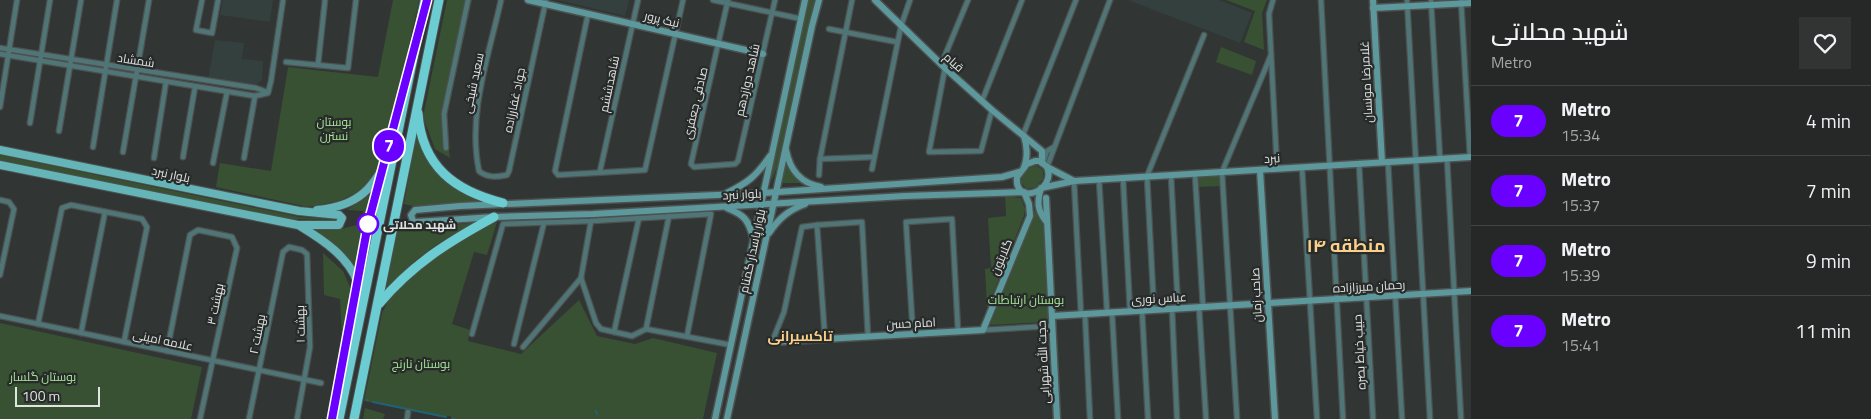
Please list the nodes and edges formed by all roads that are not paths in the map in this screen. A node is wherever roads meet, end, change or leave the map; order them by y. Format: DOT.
graph roads {
  1 [pos="17,0"];
  2 [pos="50,0"];
  3 [pos="81,0"];
  4 [pos="117,0"];
  5 [pos="149,0"];
  6 [pos="202,0"];
  7 [pos="218,0"];
  8 [pos="283,0"];
  9 [pos="325,0"];
  10 [pos="356,0"];
  11 [pos="425,0"];
  12 [pos="439,0"];
  13 [pos="468,0"];
  14 [pos="501,0"];
  15 [pos="528,0"];
  16 [pos="638,0"];
  17 [pos="683,0"];
  18 [pos="713,0"];
  19 [pos="775,0"];
  20 [pos="806,0"];
  21 [pos="819,0"];
  22 [pos="852,0"];
  23 [pos="875,0"];
  24 [pos="910,0"];
  25 [pos="968,0"];
  26 [pos="1022,0"];
  27 [pos="1076,0"];
  28 [pos="1110,0"];
  29 [pos="1274,0"];
  30 [pos="1321,0"];
  31 [pos="1372,0"];
  32 [pos="546,2"];
  33 [pos="728,2"];
  34 [pos="1431,2"];
  35 [pos="1461,2"];
  36 [pos="1407,3"];
  37 [pos="1471,3"];
  38 [pos="1373,8"];
  39 [pos="772,13"];
  40 [pos="588,14"];
  41 [pos="797,18"];
  42 [pos="633,24"];
  43 [pos="900,26"];
  44 [pos="829,29"];
  45 [pos="846,32"];
  46 [pos="676,34"];
  47 [pos="1204,35"];
  48 [pos="897,42"];
  49 [pos="719,44"];
  50 [pos="0,48"];
  51 [pos="9,49"];
  52 [pos="0,54"];
  53 [pos="41,54"];
  54 [pos="763,54"];
  55 [pos="8,55"];
  56 [pos="1271,55"];
  57 [pos="71,59"];
  58 [pos="40,60"];
  59 [pos="286,62"];
  60 [pos="70,65"];
  61 [pos="107,65"];
  62 [pos="318,65"];
  63 [pos="943,67"];
  64 [pos="137,70"];
  65 [pos="106,71"];
  66 [pos="136,76"];
  67 [pos="166,82"];
  68 [pos="195,87"];
  69 [pos="227,92"];
  70 [pos="268,93"];
  71 [pos="255,96"];
  72 [pos="982,101"];
  73 [pos="417,105"];
  74 [pos="0,107"];
  75 [pos="992,110"];
  76 [pos="30,123"];
  77 [pos="59,131"];
  78 [pos="1023,135"];
  79 [pos="93,147"];
  80 [pos="786,147"];
  81 [pos="394,148"];
  82 [pos="446,148"];
  83 [pos="0,150"];
  84 [pos="123,152"];
  85 [pos="772,152"];
  86 [pos="182,157"];
  87 [pos="874,157"];
  88 [pos="1470,157"];
  89 [pos="154,158"];
  90 [pos="244,158"];
  91 [pos="1447,158"];
  92 [pos="820,159"];
  93 [pos="1440,159"];
  94 [pos="1415,160"];
  95 [pos="1385,162"];
  96 [pos="213,163"];
  97 [pos="737,164"];
  98 [pos="1359,164"];
  99 [pos="0,165"];
  100 [pos="1045,165"];
  101 [pos="1330,165"];
  102 [pos="1024,166"];
  103 [pos="1302,167"];
  104 [pos="1277,168"];
  105 [pos="872,169"];
  106 [pos="1260,170"];
  107 [pos="479,171"];
  108 [pos="600,172"];
  109 [pos="1018,172"];
  110 [pos="1222,172"];
  111 [pos="819,174"];
  112 [pos="1195,174"];
  113 [pos="1171,175"];
  114 [pos="1147,176"];
  115 [pos="1123,178"];
  116 [pos="1100,179"];
  117 [pos="1074,181"];
  118 [pos="1040,188"];
  119 [pos="829,189"];
  120 [pos="776,192"];
  121 [pos="1024,192"];
  122 [pos="764,193"];
  123 [pos="724,195"];
  124 [pos="1046,198"];
  125 [pos="0,200"];
  126 [pos="814,201"];
  127 [pos="503,204"];
  128 [pos="761,204"];
  129 [pos="773,204"];
  130 [pos="460,206"];
  131 [pos="723,206"];
  132 [pos="299,211"];
  133 [pos="106,212"];
  134 [pos="669,216"];
  135 [pos="494,217"];
  136 [pos="639,218"];
  137 [pos="461,219"];
  138 [pos="592,221"];
  139 [pos="1047,222"];
  140 [pos="544,223"];
  141 [pos="298,225"];
  142 [pos="817,225"];
  143 [pos="766,236"];
  144 [pos="754,238"];
  145 [pos="283,252"];
  146 [pos="0,276"];
  147 [pos="581,278"];
  148 [pos="1471,291"];
  149 [pos="1454,292"];
  150 [pos="1423,294"];
  151 [pos="1395,296"];
  152 [pos="1366,297"];
  153 [pos="1337,299"];
  154 [pos="1310,301"];
  155 [pos="1268,303"];
  156 [pos="362,305"];
  157 [pos="1230,305"];
  158 [pos="377,306"];
  159 [pos="1201,307"];
  160 [pos="1175,309"];
  161 [pos="1142,310"];
  162 [pos="1154,310"];
  163 [pos="1130,311"];
  164 [pos="1110,312"];
  165 [pos="1083,314"];
  166 [pos="0,316"];
  167 [pos="1052,316"];
  168 [pos="38,324"];
  169 [pos="1052,326"];
  170 [pos="646,329"];
  171 [pos="983,330"];
  172 [pos="614,332"];
  173 [pos="958,332"];
  174 [pos="81,333"];
  175 [pos="472,334"];
  176 [pos="913,334"];
  177 [pos="687,336"];
  178 [pos="868,336"];
  179 [pos="825,339"];
  180 [pos="124,342"];
  181 [pos="772,342"];
  182 [pos="514,344"];
  183 [pos="731,345"];
  184 [pos="523,347"];
  185 [pos="167,351"];
  186 [pos="213,360"];
  187 [pos="260,370"];
  188 [pos="305,380"];
  189 [pos="322,383"];
  190 [pos="408,412"];
  191 [pos="200,419"];
  192 [pos="250,419"];
  193 [pos="297,419"];
  194 [pos="339,419"];
  195 [pos="354,419"];
  196 [pos="407,419"];
  197 [pos="715,419"];
  198 [pos="727,419"];
  199 [pos="1057,419"];
  200 [pos="1090,419"];
  201 [pos="1118,419"];
  202 [pos="1148,419"];
  203 [pos="1177,419"];
  204 [pos="1206,419"];
  205 [pos="1237,419"];
  206 [pos="1275,419"];
  207 [pos="1317,419"];
  208 [pos="1343,419"];
  209 [pos="1373,419"];
  210 [pos="1402,419"];
  211 [pos="1430,419"];
  212 [pos="1461,419"];
  1 -- 51 [label="street"];
  2 -- 53 [label="street"];
  3 -- 57 [label="street"];
  4 -- 61 [label="street"];
  5 -- 64 [label="street"];
  6 -- 7 [label="street"];
  8 -- 70 [label="street"];
  9 -- 62 [label="street"];
  10 -- 62 [label="street"];
  11 -- 81 [label="highway"];
  12 -- 73 [label="highway"];
  13 -- 82 [label="street"];
  14 -- 107 [label="street, سعید شیخی"];
  15 -- 32 [label="main road, نیک پرور"];
  16 -- 42 [label="street, شاهدششم"];
  17 -- 46 [label="street"];
  18 -- 33 [label="street"];
  19 -- 39 [label="street, شاهد دوازدهم"];
  20 -- 85 [label="main road, بلوار پاسدار گمنام"];
  21 -- 80 [label="main road, بلوار پاسدار گمنام"];
  22 -- 45 [label="street"];
  23 -- 43 [label="main road, قیام"];
  24 -- 43 [label="street"];
  25 -- 63 [label="street"];
  26 -- 72 [label="street"];
  27 -- 78 [label="street"];
  28 -- 100 [label="street"];
  29 -- 56 [label="street"];
  30 -- 101 [label="street"];
  31 -- 38 [label="main road, غلامرضا مونسان"];
  32 -- 40 [label="main road, نیک پرور"];
  32 -- 107 [label="street, جواد غفارزاده"];
  33 -- 39 [label="street"];
  33 -- 49 [label="street, صادقی جعفری"];
  34 -- 35 [label="main road"];
  34 -- 36 [label="main road"];
  34 -- 93 [label="street"];
  35 -- 37 [label="main road"];
  35 -- 88 [label="street"];
  36 -- 38 [label="main road"];
  36 -- 94 [label="street"];
  38 -- 95 [label="main road, غلامرضا مونسان"];
  39 -- 41 [label="street"];
  39 -- 54 [label="street, شاهد دوازدهم"];
  40 -- 42 [label="main road, نیک پرور"];
  40 -- 108 [label="street"];
  42 -- 46 [label="main road, نیک پرور"];
  42 -- 108 [label="street, شاهدششم"];
  43 -- 48 [label="street"];
  43 -- 63 [label="main road, قیام"];
  44 -- 45 [label="street"];
  45 -- 48 [label="street"];
  45 -- 92 [label="street"];
  46 -- 49 [label="main road, نیک پرور"];
  46 -- 108 [label="street"];
  47 -- 114 [label="street"];
  48 -- 87 [label="street"];
  49 -- 54 [label="main road, نیک پرور"];
  49 -- 97 [label="street, صادقی جعفری"];
  50 -- 51 [label="street, شمشاد"];
  51 -- 53 [label="street, شمشاد"];
  51 -- 55 [label="street"];
  52 -- 55 [label="street, شمشاد"];
  53 -- 57 [label="street, شمشاد"];
  53 -- 58 [label="street"];
  54 -- 97 [label="street, شاهد دوازدهم"];
  55 -- 58 [label="street, شمشاد"];
  55 -- 74 [label="street"];
  56 -- 104 [label="street"];
  56 -- 110 [label="street"];
  57 -- 60 [label="street"];
  57 -- 61 [label="street, شمشاد"];
  58 -- 60 [label="street, شمشاد"];
  58 -- 76 [label="street"];
  59 -- 62 [label="street"];
  60 -- 65 [label="street, شمشاد"];
  60 -- 77 [label="street"];
  61 -- 64 [label="street, شمشاد"];
  61 -- 65 [label="street"];
  63 -- 72 [label="main road, قیام"];
  63 -- 75 [label="street"];
  64 -- 66 [label="street"];
  64 -- 70 [label="street, شمشاد"];
  65 -- 66 [label="street, شمشاد"];
  65 -- 79 [label="street"];
  66 -- 67 [label="street, شمشاد"];
  66 -- 84 [label="street"];
  67 -- 68 [label="street, شمشاد"];
  67 -- 89 [label="street"];
  68 -- 69 [label="street, شمشاد"];
  68 -- 86 [label="street"];
  69 -- 71 [label="street, شمشاد"];
  69 -- 96 [label="street"];
  70 -- 71 [label="street"];
  71 -- 90 [label="street"];
  72 -- 75 [label="main road, قیام"];
  73 -- 127 [label="highway"];
  73 -- 158 [label="highway"];
  75 -- 78 [label="main road, قیام"];
  78 -- 100 [label="main road, قیام"];
  78 -- 102 [label="main road"];
  80 -- 119 [label="main road"];
  80 -- 120 [label="main road, بلوار پاسدار گمنام"];
  81 -- 132 [label="main road"];
  81 -- 156 [label="highway"];
  83 -- 132 [label="main road, بلوار نبرد"];
  85 -- 122 [label="main road, بلوار پاسدار گمنام"];
  85 -- 123 [label="main road"];
  87 -- 92 [label="street"];
  87 -- 105 [label="street"];
  88 -- 91 [label="main road, نبرد"];
  91 -- 93 [label="main road, نبرد"];
  91 -- 149 [label="street"];
  92 -- 111 [label="street"];
  93 -- 94 [label="main road, نبرد"];
  94 -- 95 [label="main road, نبرد"];
  94 -- 150 [label="street"];
  95 -- 98 [label="main road, نبرد"];
  95 -- 151 [label="street"];
  98 -- 101 [label="main road, نبرد"];
  98 -- 152 [label="street, حبیب خیاط بصره"];
  99 -- 141 [label="main road, بلوار نبرد"];
  100 -- 102 [label="main road"];
  100 -- 117 [label="main road"];
  100 -- 118 [label="main road"];
  101 -- 103 [label="main road, نبرد"];
  101 -- 153 [label="street"];
  102 -- 109 [label="main road"];
  103 -- 104 [label="main road, نبرد"];
  103 -- 154 [label="street"];
  104 -- 106 [label="main road, نبرد"];
  106 -- 110 [label="main road, نبرد"];
  106 -- 155 [label="main road, صاحب زمان"];
  109 -- 119 [label="main road, بلوار نبرد"];
  109 -- 121 [label="main road"];
  110 -- 112 [label="main road, نبرد"];
  110 -- 157 [label="street"];
  112 -- 113 [label="main road, نبرد"];
  112 -- 159 [label="street"];
  113 -- 114 [label="main road, نبرد"];
  113 -- 160 [label="street"];
  114 -- 115 [label="main road, نبرد"];
  114 -- 162 [label="street"];
  115 -- 116 [label="main road, نبرد"];
  115 -- 163 [label="street"];
  116 -- 117 [label="main road, نبرد"];
  116 -- 164 [label="street"];
  117 -- 118 [label="main road, نبرد"];
  117 -- 165 [label="street"];
  118 -- 121 [label="main road"];
  118 -- 139 [label="main road, حجت الله شهرابی"];
  119 -- 120 [label="main road, بلوار نبرد"];
  120 -- 122 [label="main road, بلوار نبرد"];
  120 -- 129 [label="main road, بلوار پاسدار گمنام"];
  121 -- 126 [label="main road, بلوار نبرد"];
  121 -- 171 [label="main road, گلابتون"];
  122 -- 123 [label="main road, بلوار نبرد"];
  122 -- 128 [label="main road, بلوار پاسدار گمنام"];
  123 -- 127 [label="main road, بلوار نبرد"];
  124 -- 139 [label="main road"];
  125 -- 146 [label="street"];
  126 -- 129 [label="main road, بلوار نبرد"];
  126 -- 143 [label="main road"];
  127 -- 130 [label="main road, بلوار نبرد"];
  128 -- 129 [label="main road, بلوار نبرد"];
  128 -- 131 [label="main road, بلوار نبرد"];
  128 -- 144 [label="main road, بلوار پاسدار گمنام"];
  129 -- 143 [label="main road, بلوار پاسدار گمنام"];
  130 -- 137 [label="main road"];
  130 -- 137 [label="main road, بلوار نبرد"];
  131 -- 135 [label="main road, بلوار نبرد"];
  131 -- 144 [label="main road"];
  132 -- 141 [label="main road, بلوار نبرد"];
  133 -- 168 [label="street"];
  133 -- 174 [label="street"];
  133 -- 180 [label="street"];
  134 -- 136 [label="street"];
  134 -- 170 [label="street"];
  134 -- 177 [label="street"];
  135 -- 137 [label="main road, بلوار نبرد"];
  135 -- 158 [label="highway"];
  136 -- 138 [label="street"];
  136 -- 172 [label="street"];
  138 -- 140 [label="street"];
  138 -- 147 [label="street"];
  139 -- 167 [label="main road, حجت الله شهرابی"];
  140 -- 175 [label="street"];
  140 -- 182 [label="street"];
  141 -- 156 [label="main road"];
  142 -- 178 [label="street"];
  142 -- 179 [label="street"];
  142 -- 181 [label="street"];
  143 -- 198 [label="main road, بلوار پاسدار گمنام"];
  144 -- 183 [label="main road, بلوار پاسدار گمنام"];
  145 -- 187 [label="street, بهشت ۲"];
  145 -- 188 [label="street, بهشت ۱"];
  147 -- 172 [label="street"];
  147 -- 184 [label="street"];
  148 -- 149 [label="main road, رحمان میرزازاده"];
  149 -- 150 [label="main road, رحمان میرزازاده"];
  149 -- 212 [label="street"];
  150 -- 151 [label="main road, رحمان میرزازاده"];
  150 -- 211 [label="street"];
  151 -- 152 [label="main road, رحمان میرزازاده"];
  151 -- 210 [label="street"];
  152 -- 153 [label="main road, رحمان میرزازاده"];
  152 -- 209 [label="street, حبیب خیاط بصره"];
  153 -- 154 [label="main road, رحمان میرزازاده"];
  153 -- 208 [label="street"];
  154 -- 155 [label="main road, رحمان میرزازاده"];
  154 -- 207 [label="street"];
  155 -- 157 [label="main road, عباس نوری"];
  155 -- 206 [label="main road, صاحب زمان"];
  156 -- 194 [label="highway"];
  157 -- 159 [label="main road, عباس نوری"];
  157 -- 205 [label="street"];
  158 -- 195 [label="highway"];
  159 -- 160 [label="main road, عباس نوری"];
  159 -- 204 [label="street"];
  160 -- 162 [label="main road, عباس نوری"];
  160 -- 203 [label="street"];
  161 -- 162 [label="main road, عباس نوری"];
  161 -- 163 [label="main road, عباس نوری"];
  161 -- 202 [label="street"];
  163 -- 164 [label="main road, عباس نوری"];
  164 -- 165 [label="main road, عباس نوری"];
  164 -- 201 [label="street"];
  165 -- 167 [label="main road, عباس نوری"];
  165 -- 200 [label="street"];
  166 -- 168 [label="street, علامه امینی"];
  167 -- 169 [label="main road, حجت الله شهرابی"];
  168 -- 174 [label="street, علامه امینی"];
  169 -- 171 [label="street, امام حسن"];
  169 -- 199 [label="main road, حجت الله شهرابی"];
  170 -- 172 [label="street"];
  170 -- 177 [label="street"];
  171 -- 173 [label="main road, امام حسن"];
  173 -- 176 [label="main road, امام حسن"];
  173 -- 176 [label="street"];
  174 -- 180 [label="street, علامه امینی"];
  176 -- 178 [label="main road, امام حسن"];
  177 -- 183 [label="street"];
  178 -- 179 [label="main road, امام حسن"];
  179 -- 181 [label="main road, امام حسن"];
  180 -- 185 [label="street, علامه امینی"];
  183 -- 197 [label="main road, بلوار پاسدار گمنام"];
  185 -- 186 [label="street, علامه امینی"];
  185 -- 186 [label="street, بهشت ۳"];
  186 -- 187 [label="street, علامه امینی"];
  186 -- 191 [label="street, بهشت ۳"];
  187 -- 188 [label="street, علامه امینی"];
  187 -- 192 [label="street, بهشت ۲"];
  188 -- 189 [label="street, علامه امینی"];
  188 -- 193 [label="street, بهشت ۱"];
  190 -- 196 [label="street"];
}
